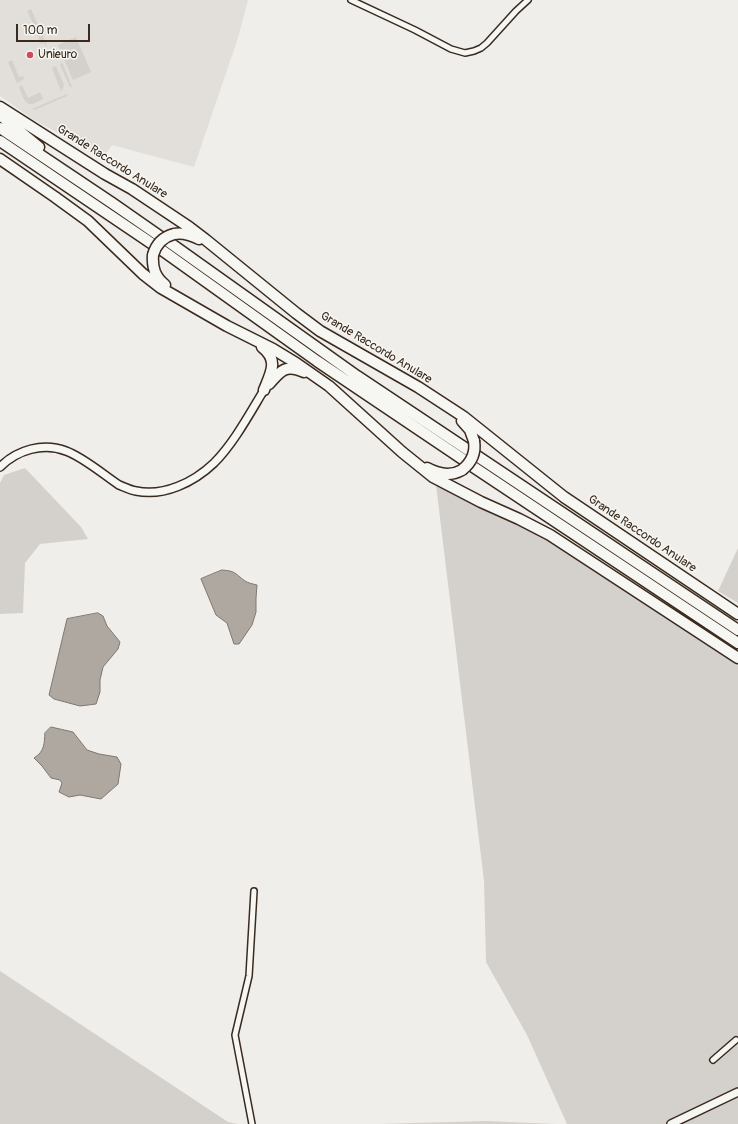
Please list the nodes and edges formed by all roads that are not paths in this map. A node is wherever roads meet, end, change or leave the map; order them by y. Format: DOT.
graph roads {
  1 [pos="351,0"];
  2 [pos="528,0"];
  3 [pos="0,107"];
  4 [pos="0,115"];
  5 [pos="0,128"];
  6 [pos="0,141"];
  7 [pos="0,147"];
  8 [pos="0,159"];
  9 [pos="28,160"];
  10 [pos="85,185"];
  11 [pos="167,237"];
  12 [pos="155,249"];
  13 [pos="218,250"];
  14 [pos="227,326"];
  15 [pos="328,386"];
  16 [pos="264,390"];
  17 [pos="436,399"];
  18 [pos="402,452"];
  19 [pos="467,466"];
  20 [pos="0,467"];
  21 [pos="738,614"];
  22 [pos="738,630"];
  23 [pos="738,643"];
  24 [pos="738,658"];
  25 [pos="254,891"];
  26 [pos="737,1039"];
  27 [pos="713,1060"];
  28 [pos="738,1092"];
  29 [pos="252,1124"];
  30 [pos="672,1124"];
  1 -- 2 [label="street"];
  3 -- 13 [label="highway, Grande Raccordo Anulare"];
  4 -- 10 [label="highway"];
  5 -- 10 [label="highway"];
  6 -- 9 [label="highway"];
  7 -- 9 [label="highway"];
  8 -- 14 [label="highway"];
  9 -- 12 [label="highway"];
  10 -- 11 [label="highway"];
  11 -- 12 [label="highway, bridge"];
  11 -- 13 [label="highway"];
  11 -- 22 [label="highway"];
  12 -- 15 [label="highway"];
  12 -- 19 [label="highway"];
  13 -- 17 [label="highway, Grande Raccordo Anulare"];
  14 -- 15 [label="highway"];
  14 -- 16 [label="highway"];
  15 -- 16 [label="highway"];
  15 -- 18 [label="highway"];
  16 -- 20 [label="street"];
  17 -- 19 [label="highway, bridge"];
  17 -- 21 [label="highway, Grande Raccordo Anulare"];
  18 -- 19 [label="highway"];
  18 -- 24 [label="highway"];
  19 -- 23 [label="highway"];
  25 -- 29 [label="street"];
  26 -- 27 [label="street"];
  28 -- 30 [label="street"];
}
